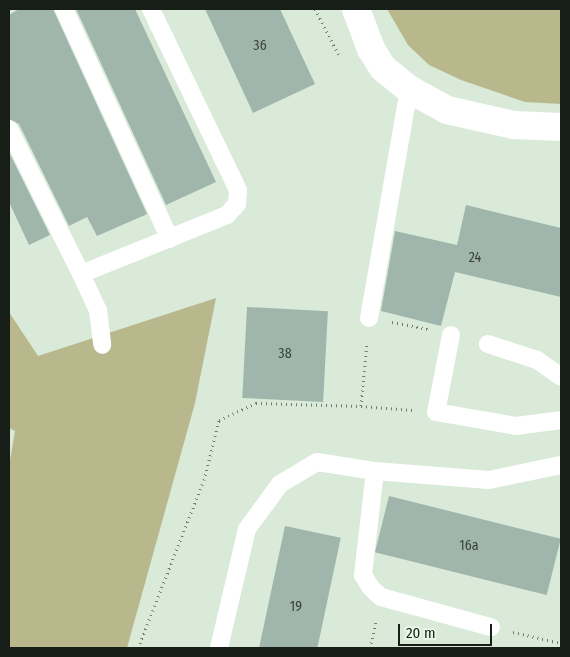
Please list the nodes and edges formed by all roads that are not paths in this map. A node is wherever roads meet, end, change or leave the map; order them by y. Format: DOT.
graph roads {
  1 [pos="64,9"];
  2 [pos="151,9"];
  3 [pos="356,9"];
  4 [pos="409,90"];
  5 [pos="561,127"];
  6 [pos="9,129"];
  7 [pos="170,238"];
  8 [pos="81,274"];
  9 [pos="369,318"];
  10 [pos="451,335"];
  11 [pos="488,344"];
  12 [pos="102,345"];
  13 [pos="561,377"];
  14 [pos="561,420"];
  15 [pos="561,465"];
  16 [pos="375,471"];
  17 [pos="491,627"];
  18 [pos="219,648"];
  1 -- 7 [label="lane"];
  2 -- 7 [label="lane"];
  3 -- 4 [label="street"];
  4 -- 5 [label="street"];
  4 -- 9 [label="lane"];
  6 -- 8 [label="lane"];
  7 -- 8 [label="lane"];
  8 -- 12 [label="lane"];
  10 -- 14 [label="lane"];
  11 -- 13 [label="lane"];
  15 -- 16 [label="lane"];
  16 -- 17 [label="lane"];
  16 -- 18 [label="lane"];
}
